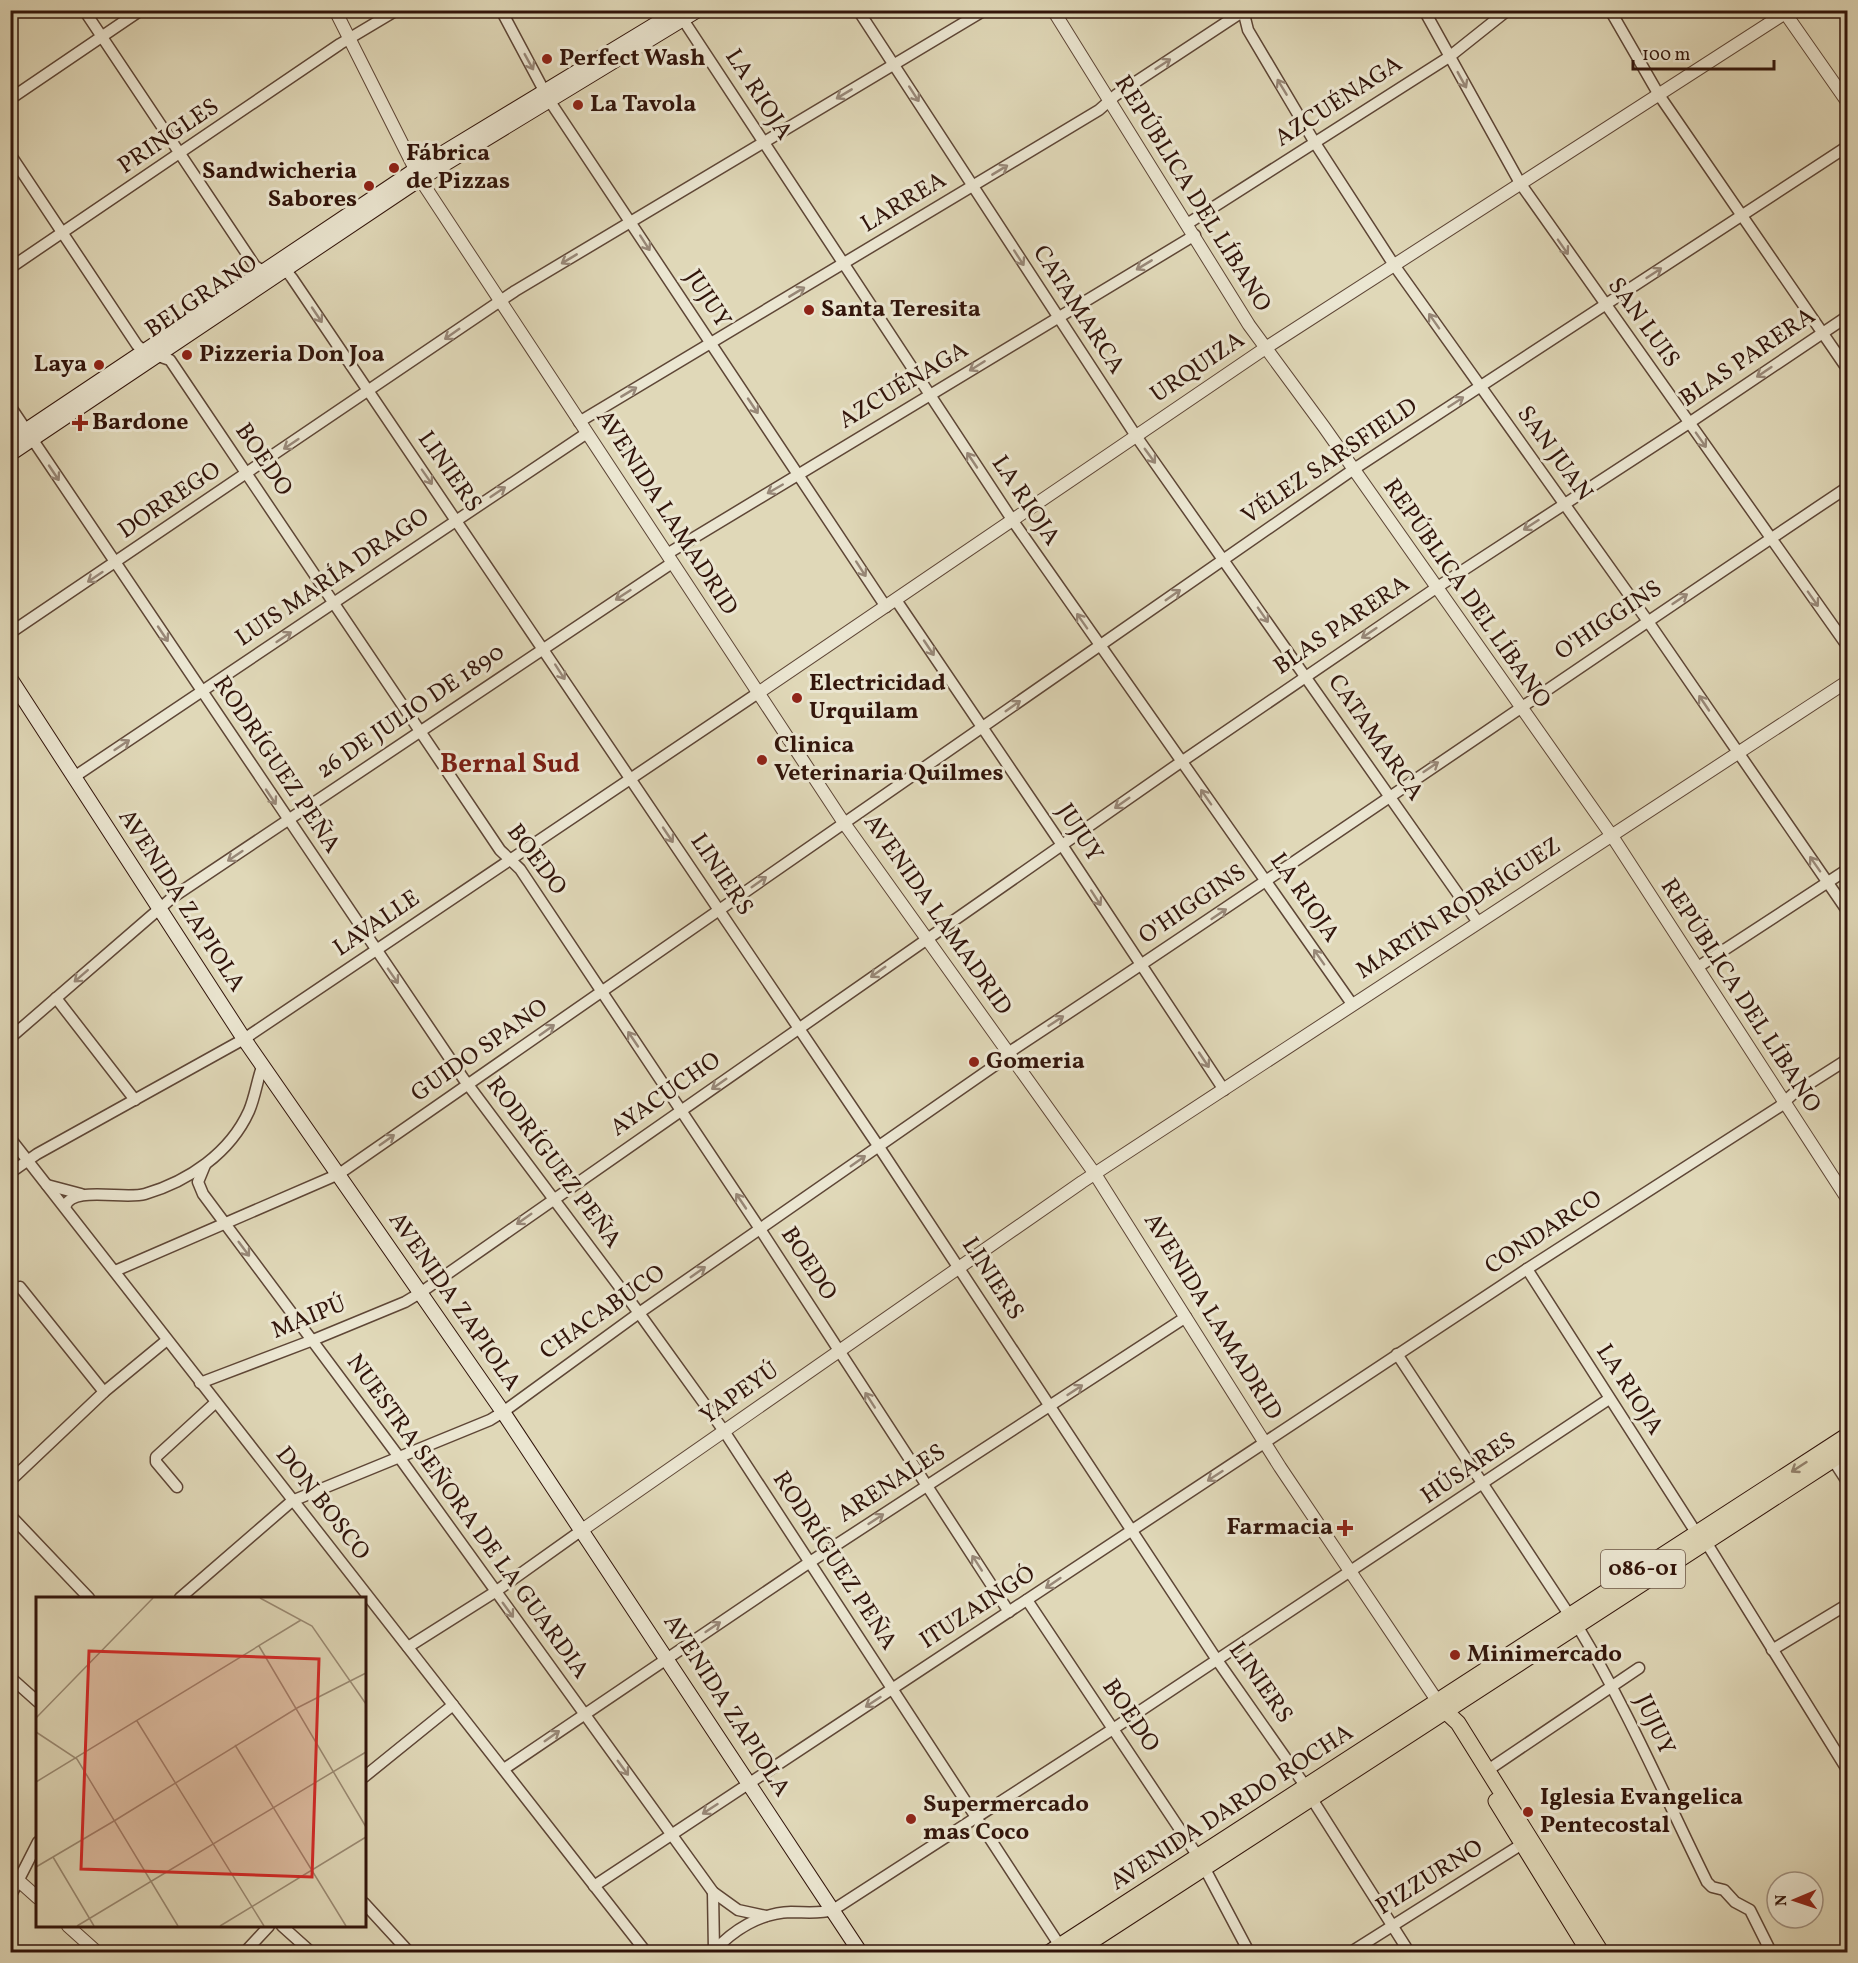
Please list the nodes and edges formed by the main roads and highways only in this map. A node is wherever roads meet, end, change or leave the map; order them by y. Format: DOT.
graph roads {
  1 [pos="698,10"];
  2 [pos="679,13"];
  3 [pos="417,174"];
  4 [pos="151,353"];
  5 [pos="29,435"];
  6 [pos="10,441"];
  7 [pos="10,454"];
  8 [pos="10,678"];
  9 [pos="1848,1435"];
  10 [pos="1848,1450"];
  11 [pos="1701,1538"];
  12 [pos="1442,1708"];
  13 [pos="1527,1841"];
  14 [pos="1201,1861"];
  15 [pos="1055,1949"];
  16 [pos="860,1953"];
  17 [pos="1075,1953"];
  18 [pos="1589,1953"];
  19 [pos="1601,1953"];
  1 -- 2 [label="main road"];
  2 -- 3 [label="main road"];
  3 -- 4 [label="main road, BELGRANO"];
  3 -- 4 [label="main road, BELGRANO"];
  4 -- 5 [label="main road, BELGRANO"];
  5 -- 6 [label="main road, BELGRANO"];
  5 -- 7 [label="main road, BELGRANO"];
  8 -- 16 [label="main road, AVENIDA ZAPIOLA"];
  9 -- 11 [label="main road, 086-01, one-way"];
  10 -- 11 [label="main road, 086-01"];
  11 -- 12 [label="main road, 086-01"];
  12 -- 13 [label="main road, AVENIDA LAMADRID"];
  12 -- 13 [label="main road, AVENIDA LAMADRID"];
  12 -- 14 [label="main road, AVENIDA DARDO ROCHA / 086-01"];
  13 -- 18 [label="main road, AVENIDA LAMADRID"];
  13 -- 19 [label="main road, AVENIDA LAMADRID"];
  14 -- 15 [label="main road, AVENIDA DARDO ROCHA / 086-01"];
  14 -- 17 [label="main road, AVENIDA DARDO ROCHA / 086-01"];
}
